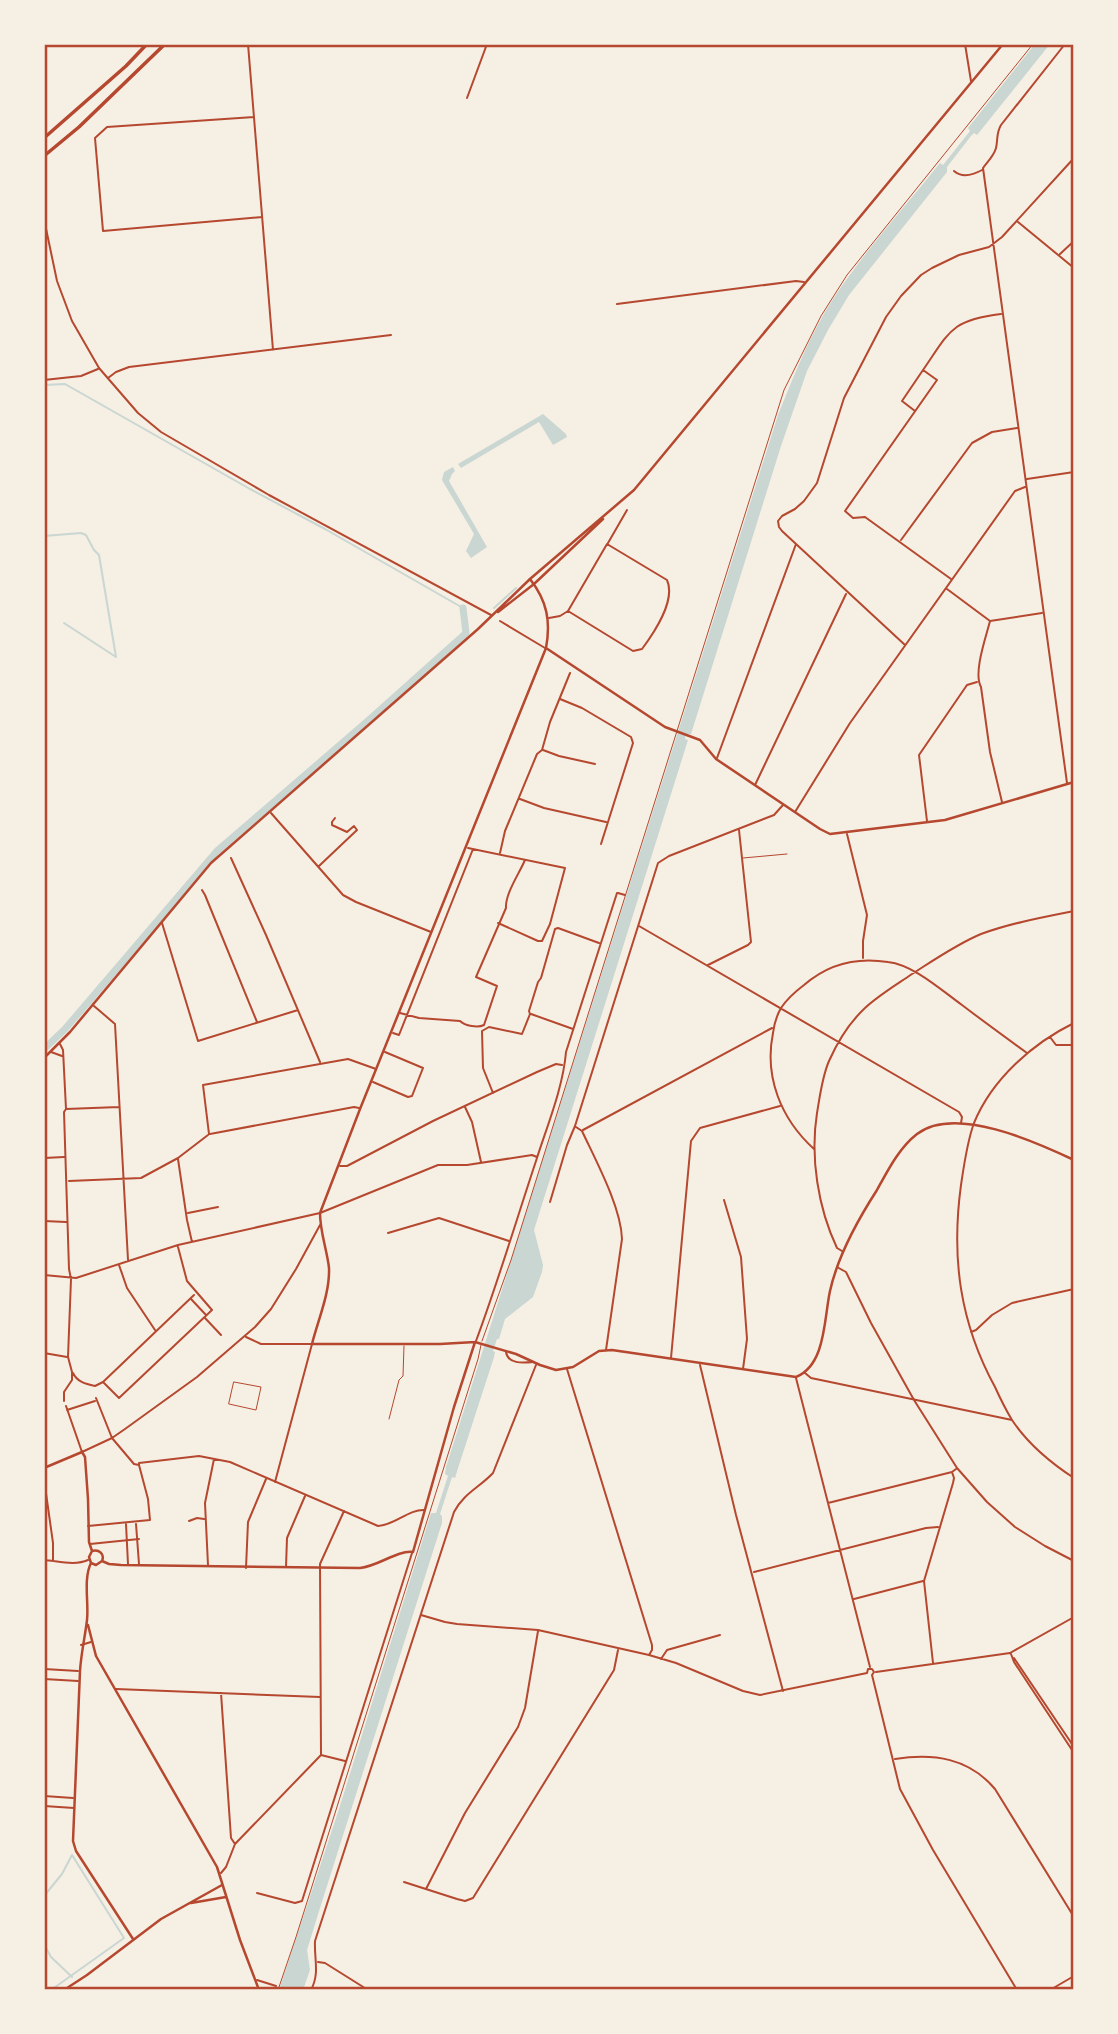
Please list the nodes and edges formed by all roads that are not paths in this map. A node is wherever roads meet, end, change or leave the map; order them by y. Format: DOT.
graph roads {
  1 [pos="147,44"];
  2 [pos="164,44"];
  3 [pos="248,44"];
  4 [pos="487,44"];
  5 [pos="965,44"];
  6 [pos="1003,44"];
  7 [pos="1033,44"];
  8 [pos="1065,44"];
  9 [pos="972,82"];
  10 [pos="467,98"];
  11 [pos="254,117"];
  12 [pos="44,138"];
  13 [pos="44,156"];
  14 [pos="1074,158"];
  15 [pos="983,170"];
  16 [pos="954,171"];
  17 [pos="262,216"];
  18 [pos="44,219"];
  19 [pos="1017,221"];
  20 [pos="1074,241"];
  21 [pos="992,244"];
  22 [pos="1059,255"];
  23 [pos="1074,268"];
  24 [pos="807,282"];
  25 [pos="617,304"];
  26 [pos="1002,314"];
  27 [pos="391,335"];
  28 [pos="272,350"];
  29 [pos="99,368"];
  30 [pos="923,370"];
  31 [pos="107,379"];
  32 [pos="44,380"];
  33 [pos="915,411"];
  34 [pos="1018,428"];
  35 [pos="1074,472"];
  36 [pos="1026,479"];
  37 [pos="1026,487"];
  38 [pos="627,510"];
  39 [pos="607,514"];
  40 [pos="900,542"];
  41 [pos="607,544"];
  42 [pos="796,544"];
  43 [pos="530,579"];
  44 [pos="952,579"];
  45 [pos="534,584"];
  46 [pos="947,588"];
  47 [pos="847,592"];
  48 [pos="568,611"];
  49 [pos="1043,612"];
  50 [pos="492,616"];
  51 [pos="549,618"];
  52 [pos="500,621"];
  53 [pos="990,621"];
  54 [pos="905,645"];
  55 [pos="546,648"];
  56 [pos="569,673"];
  57 [pos="978,682"];
  58 [pos="560,699"];
  59 [pos="677,732"];
  60 [pos="542,750"];
  61 [pos="716,759"];
  62 [pos="596,764"];
  63 [pos="1074,782"];
  64 [pos="1067,784"];
  65 [pos="755,786"];
  66 [pos="519,799"];
  67 [pos="1002,803"];
  68 [pos="784,804"];
  69 [pos="271,812"];
  70 [pos="795,812"];
  71 [pos="335,818"];
  72 [pos="607,822"];
  73 [pos="927,822"];
  74 [pos="738,829"];
  75 [pos="347,832"];
  76 [pos="847,833"];
  77 [pos="352,834"];
  78 [pos="601,844"];
  79 [pos="467,847"];
  80 [pos="473,849"];
  81 [pos="500,854"];
  82 [pos="787,854"];
  83 [pos="231,858"];
  84 [pos="743,858"];
  85 [pos="525,860"];
  86 [pos="318,866"];
  87 [pos="202,890"];
  88 [pos="625,895"];
  89 [pos="1074,911"];
  90 [pos="162,922"];
  91 [pos="498,923"];
  92 [pos="638,926"];
  93 [pos="432,933"];
  94 [pos="600,943"];
  95 [pos="862,960"];
  96 [pos="708,965"];
  97 [pos="915,972"];
  98 [pos="92,1005"];
  99 [pos="781,1008"];
  100 [pos="298,1010"];
  101 [pos="399,1013"];
  102 [pos="407,1014"];
  103 [pos="530,1014"];
  104 [pos="258,1023"];
  105 [pos="1074,1023"];
  106 [pos="774,1027"];
  107 [pos="573,1029"];
  108 [pos="392,1033"];
  109 [pos="1049,1037"];
  110 [pos="840,1041"];
  111 [pos="60,1043"];
  112 [pos="1074,1045"];
  113 [pos="51,1052"];
  114 [pos="384,1052"];
  115 [pos="1027,1053"];
  116 [pos="63,1056"];
  117 [pos="44,1059"];
  118 [pos="320,1062"];
  119 [pos="563,1066"];
  120 [pos="376,1070"];
  121 [pos="372,1082"];
  122 [pos="493,1093"];
  123 [pos="781,1105"];
  124 [pos="465,1106"];
  125 [pos="120,1107"];
  126 [pos="66,1109"];
  127 [pos="360,1109"];
  128 [pos="961,1123"];
  129 [pos="973,1125"];
  130 [pos="575,1126"];
  131 [pos="582,1131"];
  132 [pos="209,1134"];
  133 [pos="814,1149"];
  134 [pos="65,1157"];
  135 [pos="537,1157"];
  136 [pos="44,1158"];
  137 [pos="178,1158"];
  138 [pos="1074,1160"];
  139 [pos="481,1163"];
  140 [pos="338,1166"];
  141 [pos="123,1179"];
  142 [pos="68,1181"];
  143 [pos="724,1200"];
  144 [pos="550,1202"];
  145 [pos="218,1207"];
  146 [pos="186,1213"];
  147 [pos="320,1213"];
  148 [pos="44,1221"];
  149 [pos="67,1222"];
  150 [pos="320,1224"];
  151 [pos="388,1233"];
  152 [pos="510,1241"];
  153 [pos="192,1242"];
  154 [pos="178,1245"];
  155 [pos="843,1251"];
  156 [pos="128,1261"];
  157 [pos="119,1264"];
  158 [pos="837,1267"];
  159 [pos="44,1275"];
  160 [pos="71,1279"];
  161 [pos="1074,1289"];
  162 [pos="196,1294"];
  163 [pos="191,1298"];
  164 [pos="206,1316"];
  165 [pos="155,1331"];
  166 [pos="970,1333"];
  167 [pos="220,1335"];
  168 [pos="245,1337"];
  169 [pos="475,1342"];
  170 [pos="483,1343"];
  171 [pos="312,1344"];
  172 [pos="404,1344"];
  173 [pos="506,1350"];
  174 [pos="606,1350"];
  175 [pos="44,1353"];
  176 [pos="68,1357"];
  177 [pos="670,1359"];
  178 [pos="535,1363"];
  179 [pos="700,1364"];
  180 [pos="567,1369"];
  181 [pos="743,1370"];
  182 [pos="72,1372"];
  183 [pos="805,1373"];
  184 [pos="796,1377"];
  185 [pos="103,1382"];
  186 [pos="95,1386"];
  187 [pos="261,1387"];
  188 [pos="96,1392"];
  189 [pos="914,1400"];
  190 [pos="64,1401"];
  191 [pos="66,1406"];
  192 [pos="67,1410"];
  193 [pos="389,1419"];
  194 [pos="1013,1421"];
  195 [pos="112,1438"];
  196 [pos="82,1452"];
  197 [pos="214,1458"];
  198 [pos="139,1465"];
  199 [pos="44,1468"];
  200 [pos="957,1468"];
  201 [pos="952,1472"];
  202 [pos="961,1473"];
  203 [pos="267,1478"];
  204 [pos="954,1478"];
  205 [pos="1074,1478"];
  206 [pos="44,1479"];
  207 [pos="275,1482"];
  208 [pos="306,1495"];
  209 [pos="828,1503"];
  210 [pos="425,1510"];
  211 [pos="344,1511"];
  212 [pos="205,1519"];
  213 [pos="189,1521"];
  214 [pos="135,1522"];
  215 [pos="126,1523"];
  216 [pos="88,1526"];
  217 [pos="939,1527"];
  218 [pos="138,1539"];
  219 [pos="126,1540"];
  220 [pos="89,1544"];
  221 [pos="840,1550"];
  222 [pos="92,1551"];
  223 [pos="413,1552"];
  224 [pos="44,1560"];
  225 [pos="53,1561"];
  226 [pos="102,1561"];
  227 [pos="1074,1561"];
  228 [pos="90,1562"];
  229 [pos="128,1565"];
  230 [pos="139,1565"];
  231 [pos="208,1567"];
  232 [pos="246,1568"];
  233 [pos="286,1568"];
  234 [pos="320,1569"];
  235 [pos="752,1573"];
  236 [pos="924,1581"];
  237 [pos="853,1599"];
  238 [pos="421,1615"];
  239 [pos="1074,1617"];
  240 [pos="87,1621"];
  241 [pos="538,1630"];
  242 [pos="720,1634"];
  243 [pos="91,1642"];
  244 [pos="81,1645"];
  245 [pos="619,1649"];
  246 [pos="1010,1653"];
  247 [pos="649,1656"];
  248 [pos="1013,1658"];
  249 [pos="662,1659"];
  250 [pos="933,1664"];
  251 [pos="870,1668"];
  252 [pos="44,1669"];
  253 [pos="79,1671"];
  254 [pos="874,1672"];
  255 [pos="867,1673"];
  256 [pos="872,1675"];
  257 [pos="44,1679"];
  258 [pos="79,1681"];
  259 [pos="116,1689"];
  260 [pos="783,1691"];
  261 [pos="221,1692"];
  262 [pos="321,1697"];
  263 [pos="1074,1747"];
  264 [pos="1074,1753"];
  265 [pos="321,1755"];
  266 [pos="894,1760"];
  267 [pos="346,1761"];
  268 [pos="44,1796"];
  269 [pos="74,1798"];
  270 [pos="44,1806"];
  271 [pos="74,1808"];
  272 [pos="235,1844"];
  273 [pos="220,1874"];
  274 [pos="404,1882"];
  275 [pos="222,1885"];
  276 [pos="426,1889"];
  277 [pos="257,1893"];
  278 [pos="201,1896"];
  279 [pos="226,1897"];
  280 [pos="203,1901"];
  281 [pos="188,1904"];
  282 [pos="1074,1917"];
  283 [pos="133,1939"];
  284 [pos="316,1962"];
  285 [pos="1074,1976"];
  286 [pos="256,1980"];
  287 [pos="276,1986"];
  288 [pos="64,1990"];
  289 [pos="259,1990"];
  290 [pos="278,1990"];
  291 [pos="311,1990"];
  292 [pos="368,1990"];
  293 [pos="1017,1990"];
  294 [pos="1051,1990"];
  1 -- 12 [label="highway"];
  2 -- 13 [label="highway"];
  3 -- 11 [label="street"];
  4 -- 10 [label="street"];
  5 -- 9 [label="street"];
  6 -- 9 [label="street"];
  7 -- 59 [label="lane"];
  8 -- 15 [label="street"];
  9 -- 24 [label="street"];
  11 -- 17 [label="street"];
  11 -- 17 [label="street"];
  14 -- 19 [label="street"];
  15 -- 16 [label="street"];
  15 -- 21 [label="street"];
  17 -- 28 [label="street"];
  18 -- 29 [label="street"];
  19 -- 21 [label="street"];
  19 -- 22 [label="street"];
  20 -- 22 [label="street"];
  21 -- 26 [label="street"];
  21 -- 42 [label="street"];
  22 -- 23 [label="street"];
  24 -- 25 [label="street"];
  24 -- 39 [label="street"];
  26 -- 30 [label="street"];
  26 -- 34 [label="street"];
  27 -- 28 [label="street"];
  28 -- 31 [label="street"];
  29 -- 31 [label="street"];
  29 -- 32 [label="street"];
  30 -- 33 [label="street"];
  30 -- 33 [label="street"];
  31 -- 50 [label="street"];
  33 -- 40 [label="street"];
  34 -- 36 [label="street"];
  34 -- 40 [label="street"];
  35 -- 36 [label="street"];
  36 -- 37 [label="street"];
  37 -- 44 [label="street"];
  37 -- 49 [label="street"];
  38 -- 41 [label="street"];
  39 -- 43 [label="street"];
  39 -- 45 [label="street"];
  40 -- 44 [label="street"];
  41 -- 48 [label="street"];
  41 -- 48 [label="street"];
  42 -- 47 [label="street"];
  42 -- 61 [label="street"];
  43 -- 45 [label="street"];
  43 -- 50 [label="street"];
  44 -- 46 [label="street"];
  45 -- 50 [label="street"];
  45 -- 51 [label="street"];
  46 -- 53 [label="street"];
  46 -- 54 [label="street"];
  47 -- 54 [label="street"];
  47 -- 65 [label="street"];
  48 -- 51 [label="street"];
  49 -- 53 [label="street"];
  49 -- 64 [label="street"];
  50 -- 69 [label="street"];
  51 -- 55 [label="street"];
  52 -- 55 [label="street"];
  53 -- 57 [label="street"];
  54 -- 70 [label="street"];
  55 -- 59 [label="street"];
  55 -- 79 [label="street"];
  56 -- 58 [label="street"];
  57 -- 67 [label="street"];
  57 -- 73 [label="street"];
  58 -- 60 [label="street"];
  58 -- 72 [label="street"];
  59 -- 61 [label="street"];
  59 -- 88 [label="lane"];
  60 -- 62 [label="street"];
  60 -- 66 [label="street"];
  61 -- 65 [label="street"];
  63 -- 64 [label="street"];
  64 -- 67 [label="street"];
  65 -- 68 [label="street"];
  66 -- 72 [label="street"];
  66 -- 81 [label="street"];
  67 -- 73 [label="street"];
  68 -- 70 [label="street"];
  68 -- 74 [label="street"];
  69 -- 86 [label="street"];
  69 -- 90 [label="street"];
  70 -- 76 [label="street"];
  71 -- 75 [label="street"];
  72 -- 78 [label="street"];
  73 -- 76 [label="street"];
  74 -- 84 [label="street"];
  74 -- 92 [label="street"];
  75 -- 77 [label="street"];
  75 -- 77 [label="street"];
  76 -- 95 [label="street"];
  77 -- 86 [label="street"];
  79 -- 80 [label="street"];
  79 -- 93 [label="street"];
  80 -- 81 [label="street"];
  80 -- 102 [label="street"];
  81 -- 85 [label="street"];
  82 -- 84 [label="lane"];
  83 -- 100 [label="street"];
  84 -- 96 [label="street"];
  85 -- 91 [label="street"];
  85 -- 91 [label="street"];
  86 -- 93 [label="street"];
  87 -- 104 [label="street"];
  88 -- 94 [label="street"];
  88 -- 170 [label="lane"];
  89 -- 97 [label="street"];
  90 -- 98 [label="street"];
  90 -- 104 [label="street"];
  91 -- 102 [label="street"];
  92 -- 96 [label="street"];
  92 -- 130 [label="street"];
  93 -- 101 [label="street"];
  94 -- 103 [label="street"];
  94 -- 107 [label="street"];
  95 -- 97 [label="street"];
  95 -- 99 [label="street"];
  96 -- 99 [label="street"];
  97 -- 110 [label="street"];
  97 -- 115 [label="street"];
  98 -- 111 [label="street"];
  98 -- 125 [label="street"];
  99 -- 106 [label="street"];
  99 -- 110 [label="street"];
  100 -- 104 [label="street"];
  100 -- 118 [label="street"];
  101 -- 102 [label="street"];
  101 -- 108 [label="street"];
  102 -- 108 [label="street"];
  103 -- 107 [label="street"];
  103 -- 122 [label="street"];
  105 -- 109 [label="street"];
  106 -- 123 [label="street"];
  106 -- 131 [label="street"];
  107 -- 119 [label="street"];
  108 -- 114 [label="street"];
  109 -- 112 [label="street"];
  109 -- 115 [label="street"];
  110 -- 128 [label="street"];
  110 -- 133 [label="street"];
  111 -- 113 [label="street"];
  111 -- 116 [label="street"];
  113 -- 116 [label="street"];
  113 -- 117 [label="street"];
  114 -- 120 [label="street"];
  114 -- 121 [label="street"];
  115 -- 129 [label="street"];
  116 -- 126 [label="street"];
  118 -- 120 [label="street"];
  118 -- 132 [label="street"];
  119 -- 122 [label="street"];
  119 -- 135 [label="street"];
  120 -- 121 [label="street"];
  121 -- 127 [label="street"];
  122 -- 124 [label="street"];
  123 -- 133 [label="street"];
  123 -- 177 [label="street"];
  124 -- 139 [label="street"];
  124 -- 140 [label="street"];
  125 -- 126 [label="street"];
  125 -- 141 [label="street"];
  126 -- 134 [label="street"];
  127 -- 132 [label="street"];
  127 -- 140 [label="street"];
  128 -- 129 [label="street"];
  128 -- 155 [label="street"];
  129 -- 138 [label="street"];
  129 -- 166 [label="street"];
  130 -- 131 [label="street"];
  130 -- 144 [label="street"];
  131 -- 174 [label="street"];
  132 -- 137 [label="street"];
  133 -- 155 [label="street"];
  134 -- 136 [label="street"];
  134 -- 142 [label="street"];
  135 -- 139 [label="street"];
  135 -- 152 [label="street"];
  137 -- 141 [label="street"];
  137 -- 146 [label="street"];
  139 -- 147 [label="street"];
  140 -- 147 [label="street"];
  141 -- 142 [label="street"];
  141 -- 156 [label="street"];
  142 -- 149 [label="street"];
  143 -- 181 [label="street"];
  145 -- 146 [label="street"];
  146 -- 153 [label="street"];
  147 -- 150 [label="street"];
  147 -- 153 [label="street"];
  148 -- 149 [label="street"];
  149 -- 160 [label="street"];
  150 -- 168 [label="street"];
  150 -- 171 [label="street"];
  151 -- 152 [label="street"];
  152 -- 169 [label="street"];
  153 -- 154 [label="street"];
  154 -- 156 [label="street"];
  154 -- 162 [label="street"];
  155 -- 158 [label="street"];
  156 -- 157 [label="street"];
  157 -- 160 [label="street"];
  157 -- 165 [label="street"];
  158 -- 183 [label="street"];
  158 -- 189 [label="street"];
  159 -- 160 [label="street"];
  160 -- 176 [label="street"];
  161 -- 166 [label="street"];
  162 -- 163 [label="street"];
  162 -- 164 [label="street"];
  163 -- 164 [label="street"];
  163 -- 165 [label="street"];
  164 -- 167 [label="street"];
  164 -- 185 [label="street"];
  165 -- 185 [label="street"];
  166 -- 194 [label="street"];
  168 -- 171 [label="street"];
  168 -- 195 [label="street"];
  169 -- 170 [label="street"];
  169 -- 172 [label="street"];
  169 -- 210 [label="street"];
  170 -- 173 [label="street"];
  170 -- 290 [label="lane"];
  171 -- 172 [label="street"];
  171 -- 207 [label="street"];
  172 -- 193 [label="lane"];
  173 -- 178 [label="street"];
  173 -- 178 [label="street"];
  174 -- 177 [label="street"];
  174 -- 180 [label="street"];
  175 -- 176 [label="street"];
  176 -- 182 [label="street"];
  177 -- 179 [label="street"];
  178 -- 180 [label="street"];
  178 -- 238 [label="street"];
  179 -- 181 [label="street"];
  179 -- 235 [label="street"];
  180 -- 247 [label="street"];
  181 -- 184 [label="street"];
  182 -- 186 [label="street"];
  182 -- 190 [label="street"];
  183 -- 184 [label="street"];
  183 -- 189 [label="street"];
  184 -- 209 [label="street"];
  185 -- 186 [label="street"];
  186 -- 188 [label="street"];
  187 -- 187 [label="lane"];
  189 -- 194 [label="street"];
  189 -- 200 [label="street"];
  191 -- 192 [label="street"];
  192 -- 195 [label="street"];
  192 -- 196 [label="street"];
  194 -- 205 [label="street"];
  195 -- 196 [label="street"];
  195 -- 198 [label="street"];
  196 -- 199 [label="street"];
  196 -- 216 [label="street"];
  197 -- 198 [label="street"];
  197 -- 203 [label="street"];
  197 -- 212 [label="street"];
  198 -- 214 [label="street"];
  200 -- 201 [label="street"];
  200 -- 202 [label="street"];
  201 -- 204 [label="street"];
  201 -- 209 [label="street"];
  202 -- 204 [label="street"];
  202 -- 227 [label="street"];
  203 -- 207 [label="street"];
  203 -- 232 [label="street"];
  204 -- 217 [label="street"];
  206 -- 225 [label="street"];
  207 -- 208 [label="street"];
  208 -- 211 [label="street"];
  208 -- 233 [label="street"];
  209 -- 221 [label="street"];
  210 -- 211 [label="street"];
  210 -- 223 [label="street"];
  211 -- 234 [label="street"];
  212 -- 213 [label="street"];
  212 -- 231 [label="street"];
  214 -- 215 [label="street"];
  214 -- 218 [label="street"];
  215 -- 216 [label="street"];
  215 -- 219 [label="street"];
  216 -- 220 [label="street"];
  217 -- 221 [label="street"];
  217 -- 236 [label="street"];
  218 -- 219 [label="street"];
  218 -- 230 [label="street"];
  219 -- 220 [label="street"];
  219 -- 229 [label="street"];
  220 -- 222 [label="street"];
  221 -- 235 [label="street"];
  221 -- 237 [label="street"];
  222 -- 226 [label="street"];
  222 -- 228 [label="street"];
  223 -- 234 [label="street"];
  223 -- 267 [label="street"];
  224 -- 225 [label="street"];
  225 -- 228 [label="street"];
  226 -- 228 [label="street"];
  226 -- 229 [label="street"];
  228 -- 240 [label="street"];
  229 -- 230 [label="street"];
  230 -- 231 [label="street"];
  231 -- 232 [label="street"];
  232 -- 233 [label="street"];
  233 -- 234 [label="street"];
  234 -- 262 [label="street"];
  235 -- 260 [label="street"];
  236 -- 237 [label="street"];
  236 -- 250 [label="street"];
  237 -- 251 [label="street"];
  238 -- 241 [label="street"];
  238 -- 284 [label="street"];
  239 -- 246 [label="street"];
  240 -- 243 [label="street"];
  240 -- 244 [label="street"];
  241 -- 245 [label="street"];
  241 -- 276 [label="street"];
  242 -- 249 [label="street"];
  243 -- 244 [label="street"];
  243 -- 259 [label="street"];
  244 -- 253 [label="street"];
  245 -- 247 [label="street"];
  245 -- 276 [label="street"];
  246 -- 248 [label="street"];
  246 -- 250 [label="street"];
  247 -- 249 [label="street"];
  248 -- 263 [label="street"];
  248 -- 264 [label="street"];
  249 -- 260 [label="street"];
  250 -- 254 [label="street"];
  251 -- 254 [label="street"];
  251 -- 255 [label="street"];
  252 -- 253 [label="street"];
  253 -- 258 [label="street"];
  254 -- 256 [label="street"];
  255 -- 256 [label="street"];
  255 -- 260 [label="street"];
  256 -- 266 [label="street"];
  257 -- 258 [label="street"];
  258 -- 269 [label="street"];
  259 -- 261 [label="street"];
  259 -- 273 [label="street"];
  261 -- 262 [label="street"];
  261 -- 272 [label="street"];
  262 -- 265 [label="street"];
  265 -- 267 [label="street"];
  265 -- 272 [label="street"];
  266 -- 282 [label="street"];
  266 -- 293 [label="street"];
  267 -- 277 [label="street"];
  268 -- 269 [label="street"];
  269 -- 271 [label="street"];
  270 -- 271 [label="street"];
  271 -- 283 [label="street"];
  272 -- 273 [label="street"];
  273 -- 275 [label="street"];
  274 -- 276 [label="street"];
  275 -- 278 [label="street"];
  275 -- 279 [label="street"];
  278 -- 280 [label="street"];
  278 -- 281 [label="street"];
  279 -- 280 [label="street"];
  279 -- 286 [label="street"];
  280 -- 281 [label="street"];
  281 -- 283 [label="street"];
  283 -- 288 [label="street"];
  284 -- 291 [label="street"];
  284 -- 292 [label="street"];
  285 -- 294 [label="street"];
  286 -- 287 [label="street"];
  286 -- 289 [label="street"];
}
